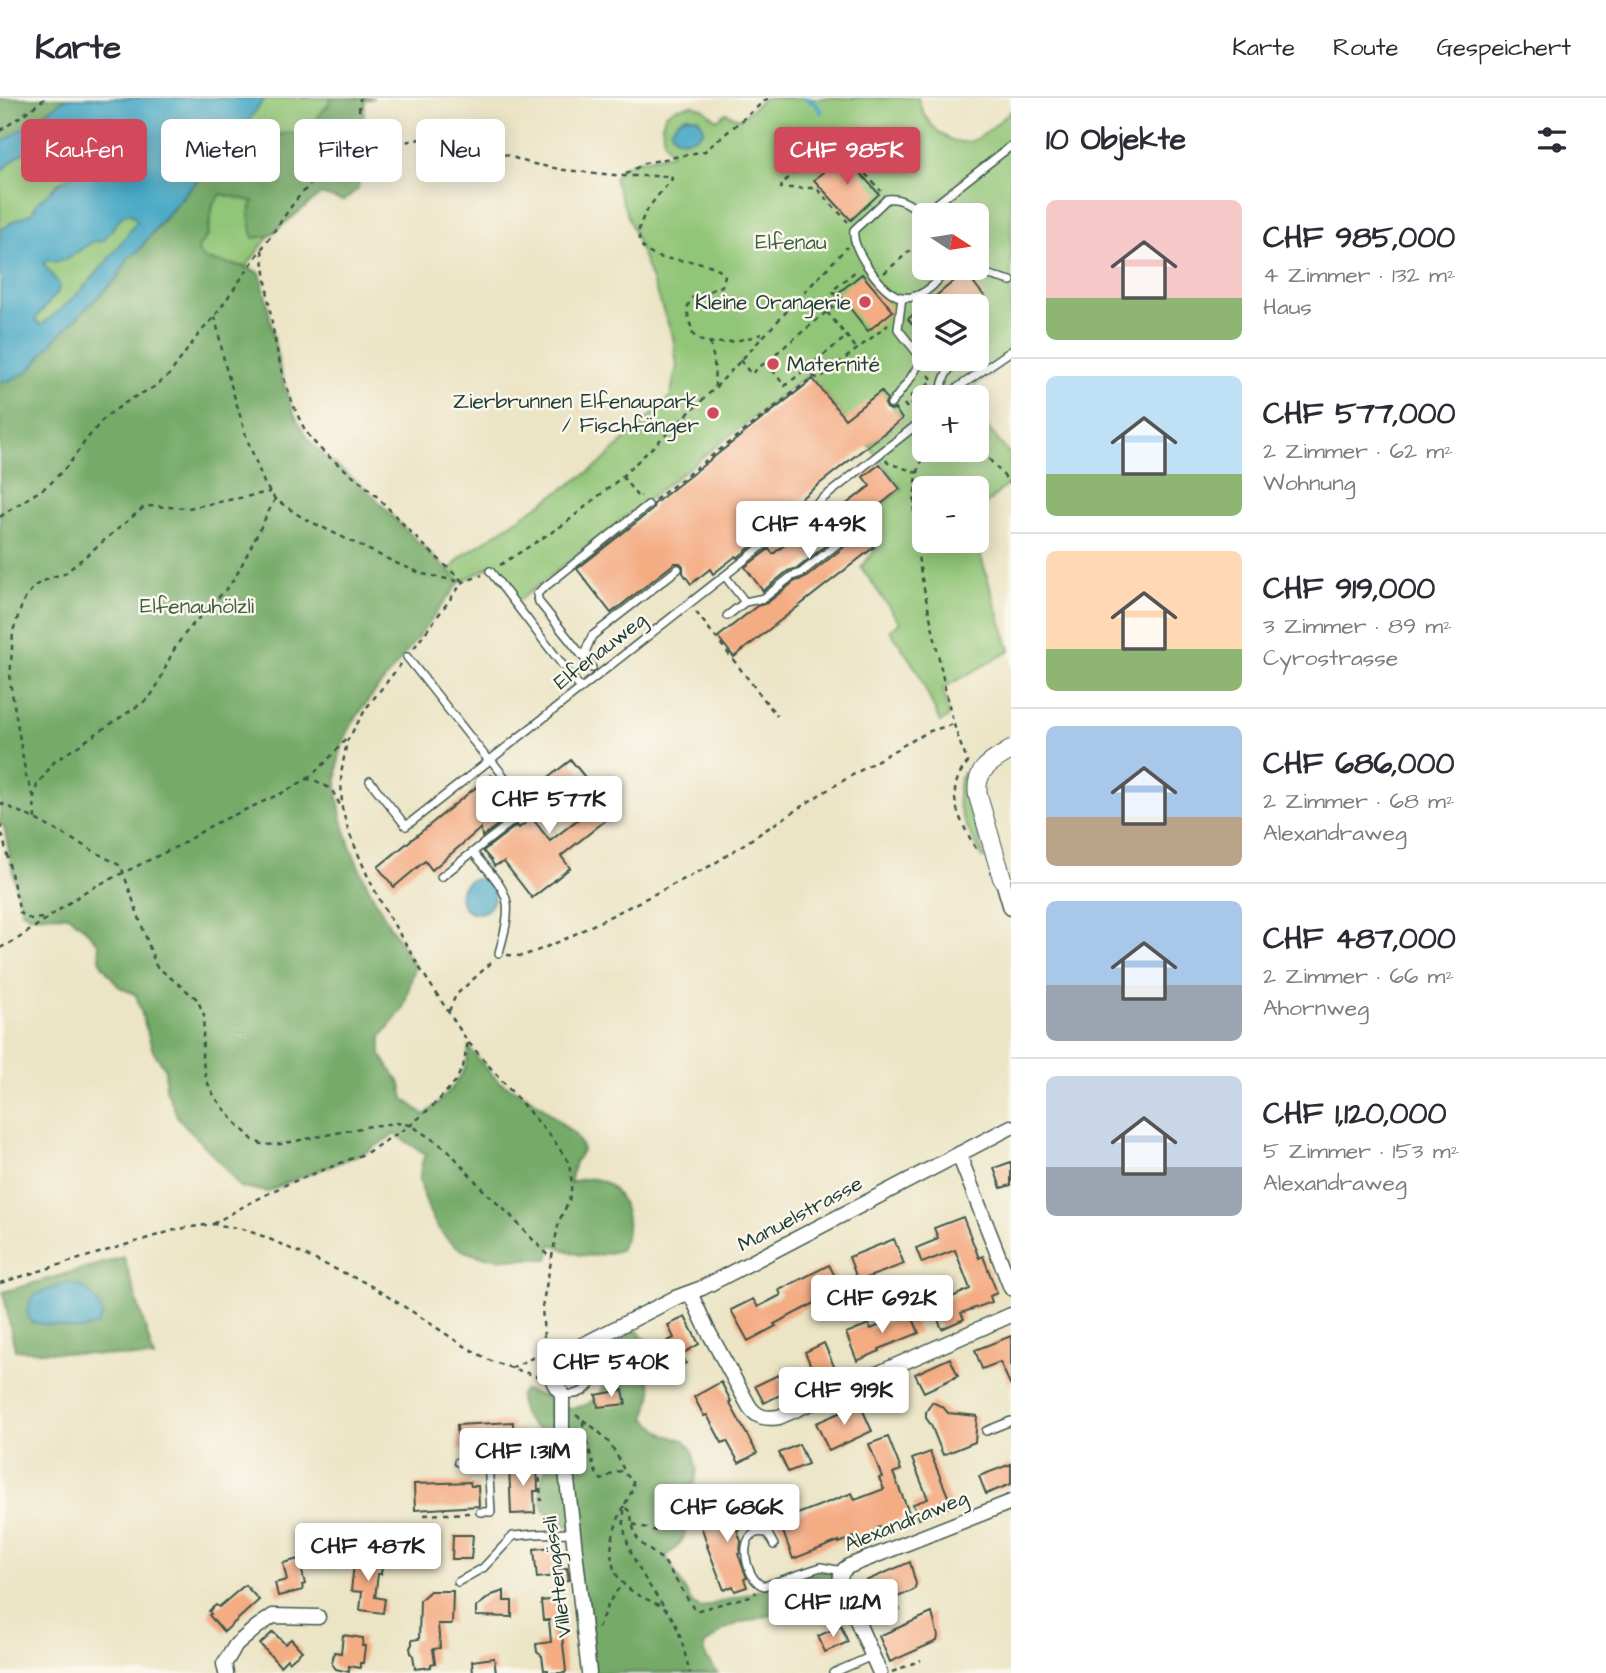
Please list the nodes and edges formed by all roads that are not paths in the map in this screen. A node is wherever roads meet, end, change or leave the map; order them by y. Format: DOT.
graph roads {
  1 [pos="1011,146"];
  2 [pos="939,203"];
  3 [pos="912,206"];
  4 [pos="989,275"];
  5 [pos="938,280"];
  6 [pos="1011,281"];
  7 [pos="902,297"];
  8 [pos="912,347"];
  9 [pos="1011,351"];
  10 [pos="915,371"];
  11 [pos="961,385"];
  12 [pos="891,404"];
  13 [pos="912,428"];
  14 [pos="648,505"];
  15 [pos="850,534"];
  16 [pos="678,569"];
  17 [pos="490,570"];
  18 [pos="725,576"];
  19 [pos="745,602"];
  20 [pos="727,616"];
  21 [pos="407,657"];
  22 [pos="592,668"];
  23 [pos="598,675"];
  24 [pos="581,689"];
  25 [pos="1011,750"];
  26 [pos="490,760"];
  27 [pos="370,780"];
  28 [pos="528,808"];
  29 [pos="558,814"];
  30 [pos="472,852"];
  31 [pos="441,877"];
  32 [pos="1002,878"];
  33 [pos="1011,908"];
  34 [pos="499,953"];
  35 [pos="1011,1127"];
  36 [pos="959,1155"];
  37 [pos="1011,1287"];
  38 [pos="690,1293"];
  39 [pos="1011,1315"];
  40 [pos="606,1334"];
  41 [pos="562,1393"];
  42 [pos="1011,1421"];
  43 [pos="986,1431"];
  44 [pos="562,1436"];
  45 [pos="488,1460"];
  46 [pos="458,1462"];
  47 [pos="1011,1502"];
  48 [pos="480,1512"];
  49 [pos="573,1533"];
  50 [pos="774,1545"];
  51 [pos="842,1571"];
  52 [pos="458,1582"];
  53 [pos="317,1617"];
  54 [pos="873,1656"];
  55 [pos="226,1673"];
  56 [pos="589,1673"];
  57 [pos="833,1673"];
  58 [pos="880,1673"];
  1 -- 2 [label="lane"];
  3 -- 7 [label="lane"];
  4 -- 6 [label="lane"];
  5 -- 7 [label="lane"];
  7 -- 8 [label="lane"];
  9 -- 11 [label="lane"];
  10 -- 12 [label="lane"];
  13 -- 18 [label="lane, Elfenauweg"];
  14 -- 22 [label="lane"];
  15 -- 19 [label="lane"];
  16 -- 22 [label="lane"];
  17 -- 24 [label="lane"];
  18 -- 19 [label="lane"];
  18 -- 23 [label="lane, Elfenauweg"];
  19 -- 20 [label="lane"];
  21 -- 26 [label="lane"];
  22 -- 23 [label="lane"];
  23 -- 24 [label="lane, Elfenauweg"];
  24 -- 26 [label="lane, Elfenauweg"];
  25 -- 32 [label="street"];
  26 -- 27 [label="lane, Elfenauweg"];
  26 -- 28 [label="lane"];
  28 -- 29 [label="lane"];
  28 -- 30 [label="lane"];
  30 -- 31 [label="lane"];
  30 -- 34 [label="lane"];
  32 -- 33 [label="street"];
  35 -- 36 [label="street, Manuelstrasse"];
  36 -- 37 [label="street"];
  36 -- 38 [label="street, Manuelstrasse"];
  38 -- 39 [label="street"];
  38 -- 40 [label="street, Manuelstrasse"];
  40 -- 41 [label="lane"];
  40 -- 41 [label="street, Manuelstrasse"];
  41 -- 44 [label="street, Villettengässli"];
  42 -- 43 [label="lane"];
  44 -- 45 [label="lane"];
  44 -- 49 [label="street, Villettengässli"];
  45 -- 46 [label="lane"];
  45 -- 48 [label="lane"];
  47 -- 51 [label="street, Alexandraweg"];
  49 -- 52 [label="lane"];
  49 -- 56 [label="street, Villettengässli"];
  50 -- 51 [label="lane"];
  51 -- 54 [label="street, Alexandraweg"];
  53 -- 55 [label="street"];
  54 -- 57 [label="lane"];
  54 -- 58 [label="street, Alexandraweg"];
}
